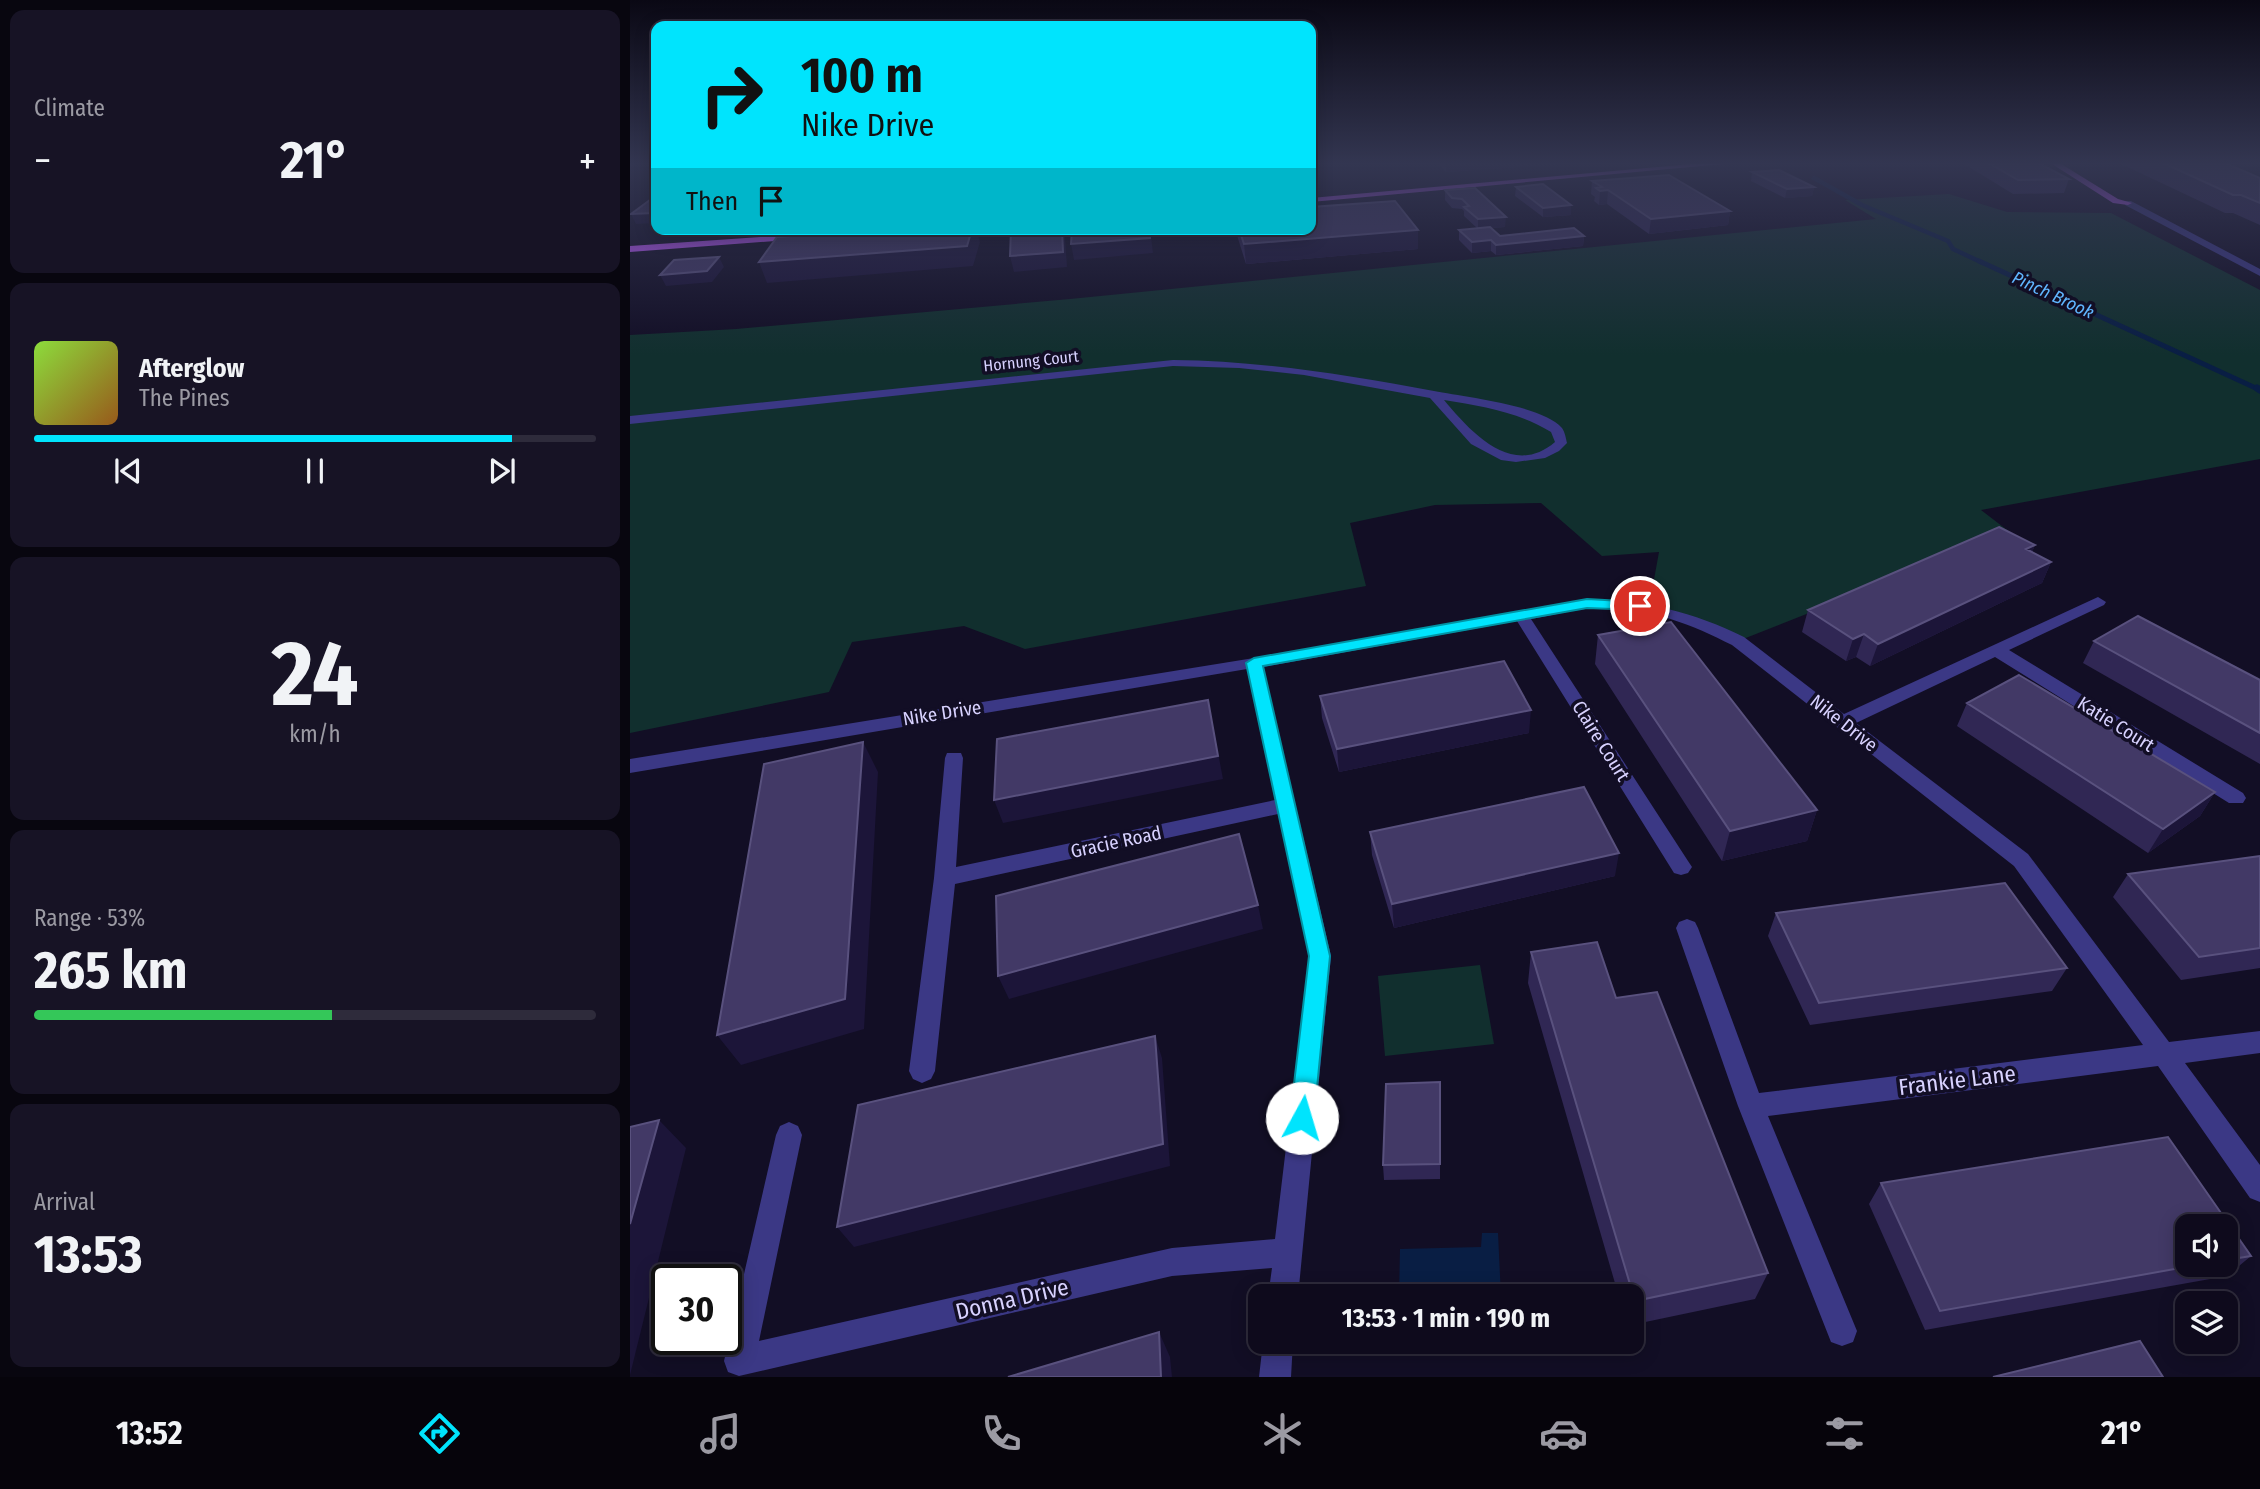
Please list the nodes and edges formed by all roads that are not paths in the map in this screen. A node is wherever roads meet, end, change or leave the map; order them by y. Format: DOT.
graph roads {
  1 [pos="2172,226"];
  2 [pos="769,235"];
  3 [pos="785,235"];
  4 [pos="630,242"];
  5 [pos="630,248"];
  6 [pos="2260,272"];
  7 [pos="1434,395"];
  8 [pos="630,420"];
  9 [pos="2098,602"];
  10 [pos="1521,615"];
  11 [pos="1996,650"];
  12 [pos="1254,663"];
  13 [pos="1843,722"];
  14 [pos="954,758"];
  15 [pos="630,766"];
  16 [pos="2236,798"];
  17 [pos="1286,805"];
  18 [pos="1681,867"];
  19 [pos="945,878"];
  20 [pos="1687,928"];
  21 [pos="2260,1042"];
  22 [pos="2164,1055"];
  23 [pos="922,1071"];
  24 [pos="1751,1106"];
  25 [pos="789,1135"];
  26 [pos="2260,1188"];
  27 [pos="1288,1252"];
  28 [pos="1284,1284"];
  29 [pos="1842,1331"];
  30 [pos="1277,1354"];
  31 [pos="737,1369"];
  32 [pos="1275,1377"];
  1 -- 6 [label="street"];
  2 -- 4 [label="main road"];
  3 -- 5 [label="main road"];
  7 -- 7 [label="street, Hornung Court"];
  7 -- 8 [label="street, Hornung Court"];
  9 -- 11 [label="street"];
  10 -- 12 [label="street, Nike Drive"];
  10 -- 13 [label="street, Nike Drive"];
  10 -- 18 [label="street, Claire Court"];
  11 -- 13 [label="street"];
  11 -- 16 [label="street, Katie Court"];
  12 -- 15 [label="street, Nike Drive"];
  12 -- 17 [label="street"];
  13 -- 22 [label="street, Nike Drive"];
  14 -- 19 [label="street"];
  17 -- 19 [label="street, Gracie Road"];
  17 -- 27 [label="street"];
  19 -- 23 [label="street"];
  20 -- 24 [label="street"];
  21 -- 22 [label="street, Frankie Lane"];
  22 -- 24 [label="street, Frankie Lane"];
  22 -- 26 [label="street, Nike Drive"];
  24 -- 29 [label="street"];
  25 -- 31 [label="street, Donna Drive"];
  27 -- 28 [label="street"];
  27 -- 31 [label="street, Donna Drive"];
  30 -- 32 [label="street"];
}
